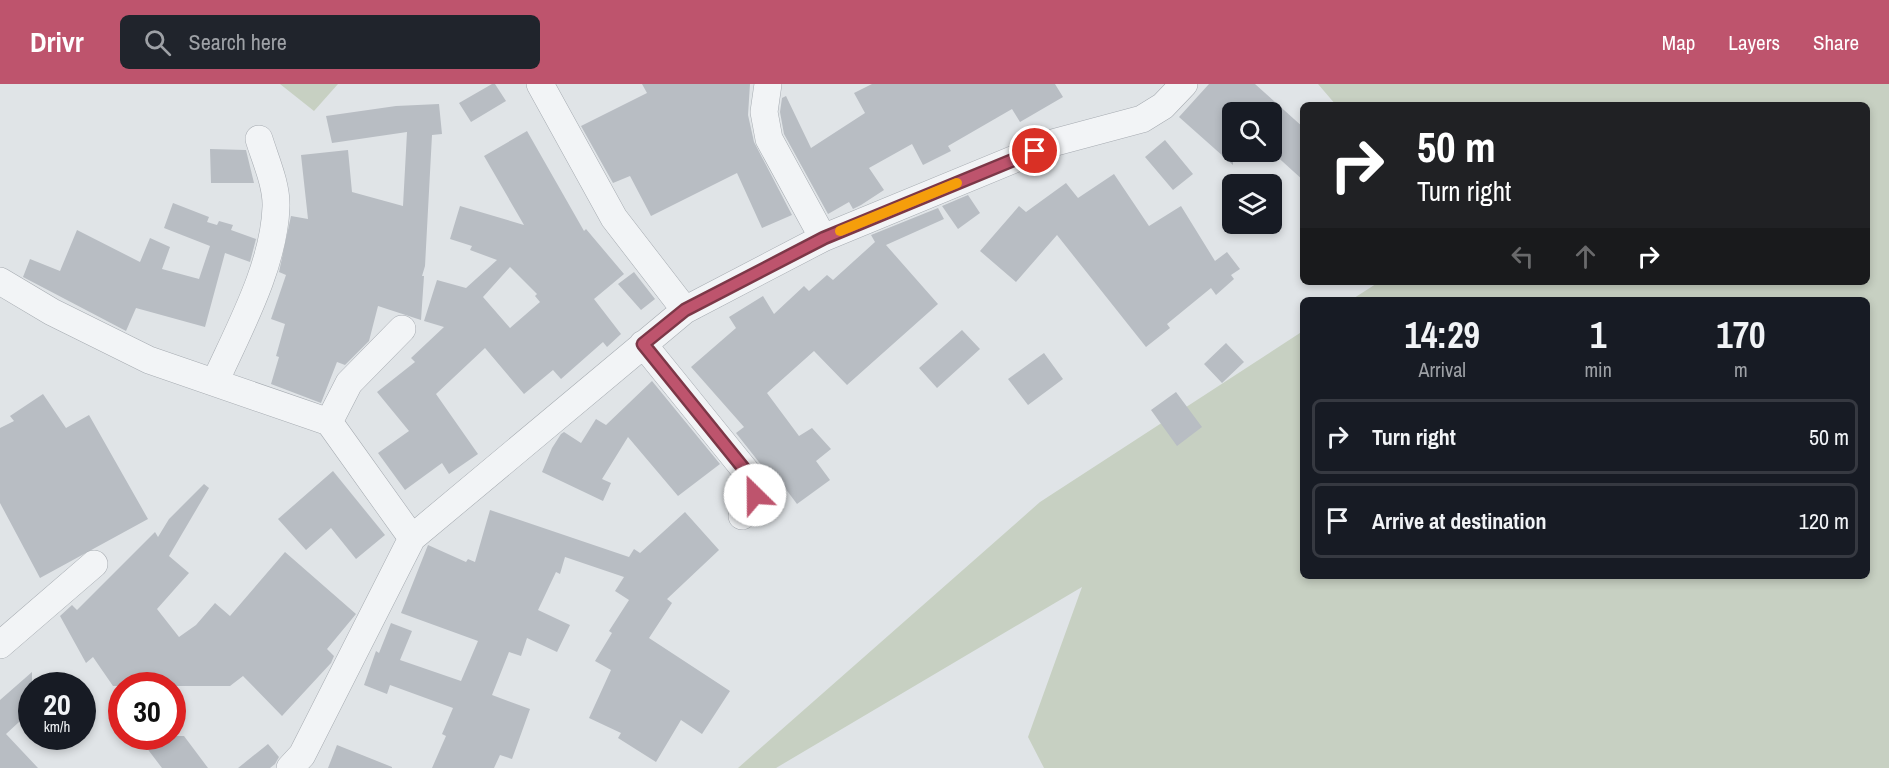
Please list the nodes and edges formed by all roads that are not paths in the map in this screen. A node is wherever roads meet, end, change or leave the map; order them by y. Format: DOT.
graph roads {
  1 [pos="540,84"];
  2 [pos="768,84"];
  3 [pos="1184,84"];
  4 [pos="259,139"];
  5 [pos="824,238"];
  6 [pos="0,281"];
  7 [pos="685,310"];
  8 [pos="402,329"];
  9 [pos="643,344"];
  10 [pos="215,382"];
  11 [pos="329,422"];
  12 [pos="742,516"];
  13 [pos="412,538"];
  14 [pos="94,564"];
  15 [pos="0,645"];
  16 [pos="290,768"];
  1 -- 7 [label="street"];
  2 -- 5 [label="street"];
  3 -- 5 [label="street"];
  4 -- 10 [label="street"];
  5 -- 7 [label="street"];
  6 -- 10 [label="street"];
  7 -- 9 [label="street"];
  8 -- 11 [label="street"];
  9 -- 12 [label="street"];
  9 -- 13 [label="street"];
  10 -- 11 [label="street"];
  11 -- 13 [label="street"];
  13 -- 16 [label="street"];
  14 -- 15 [label="street"];
}
